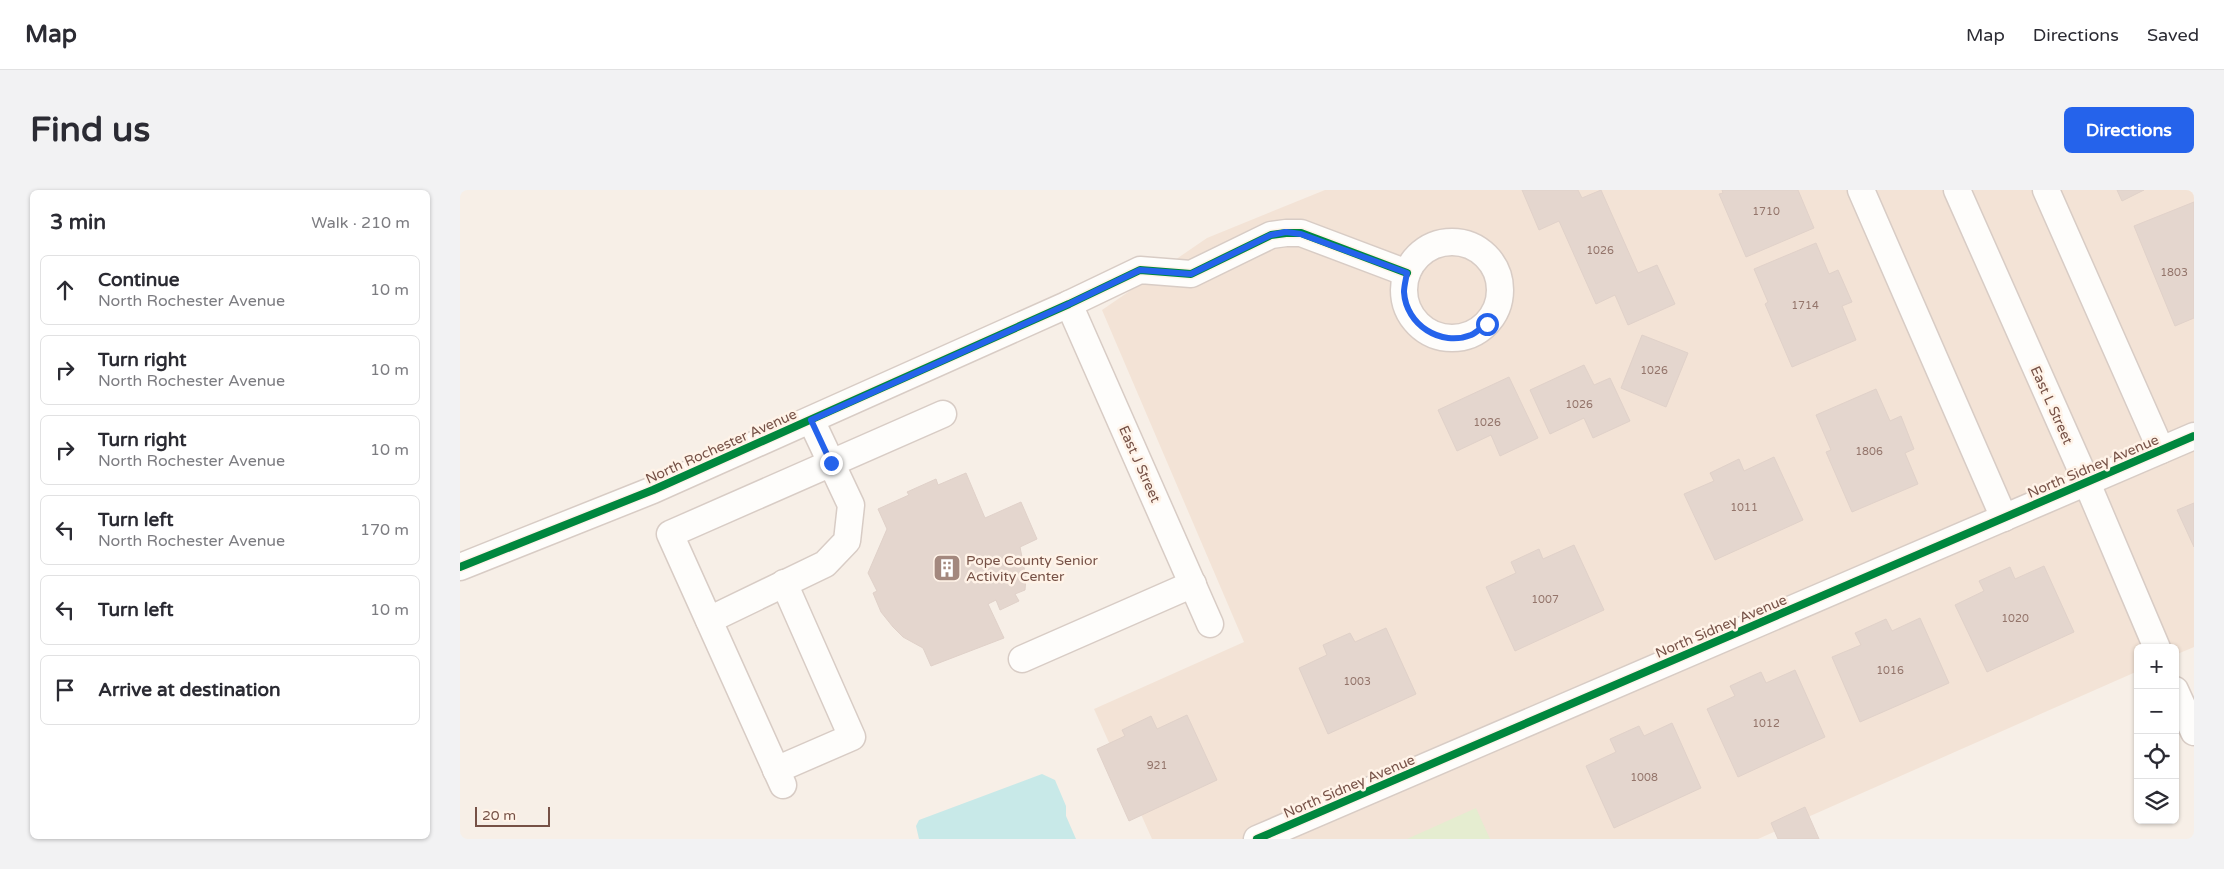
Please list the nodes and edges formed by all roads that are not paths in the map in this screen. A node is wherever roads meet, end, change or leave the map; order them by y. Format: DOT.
graph roads {
  1 [pos="1861,190"];
  2 [pos="1957,190"];
  3 [pos="2046,190"];
  4 [pos="1407,273"];
  5 [pos="1069,304"];
  6 [pos="943,414"];
  7 [pos="811,420"];
  8 [pos="2194,436"];
  9 [pos="2161,450"];
  10 [pos="831,463"];
  11 [pos="2086,482"];
  12 [pos="2004,518"];
  13 [pos="460,567"];
  14 [pos="784,583"];
  15 [pos="1193,584"];
  16 [pos="709,620"];
  17 [pos="1210,624"];
  18 [pos="2155,644"];
  19 [pos="1022,659"];
  20 [pos="2179,699"];
  21 [pos="2194,732"];
  22 [pos="1257,839"];
  1 -- 12 [label="street"];
  2 -- 11 [label="street, East L Street"];
  3 -- 9 [label="street"];
  4 -- 5 [label="street, North Rochester Avenue"];
  5 -- 7 [label="street, North Rochester Avenue"];
  5 -- 15 [label="street, East J Street"];
  6 -- 10 [label="street"];
  7 -- 10 [label="street"];
  7 -- 13 [label="street, North Rochester Avenue"];
  8 -- 9 [label="street, North Sidney Avenue"];
  9 -- 11 [label="street, North Sidney Avenue"];
  10 -- 14 [label="street"];
  10 -- 16 [label="street"];
  11 -- 12 [label="street, North Sidney Avenue"];
  11 -- 18 [label="street, East L Street"];
  12 -- 22 [label="street, North Sidney Avenue"];
  14 -- 16 [label="street"];
  14 -- 16 [label="street"];
  15 -- 17 [label="street, East J Street"];
  15 -- 19 [label="street"];
  20 -- 21 [label="street"];
}
